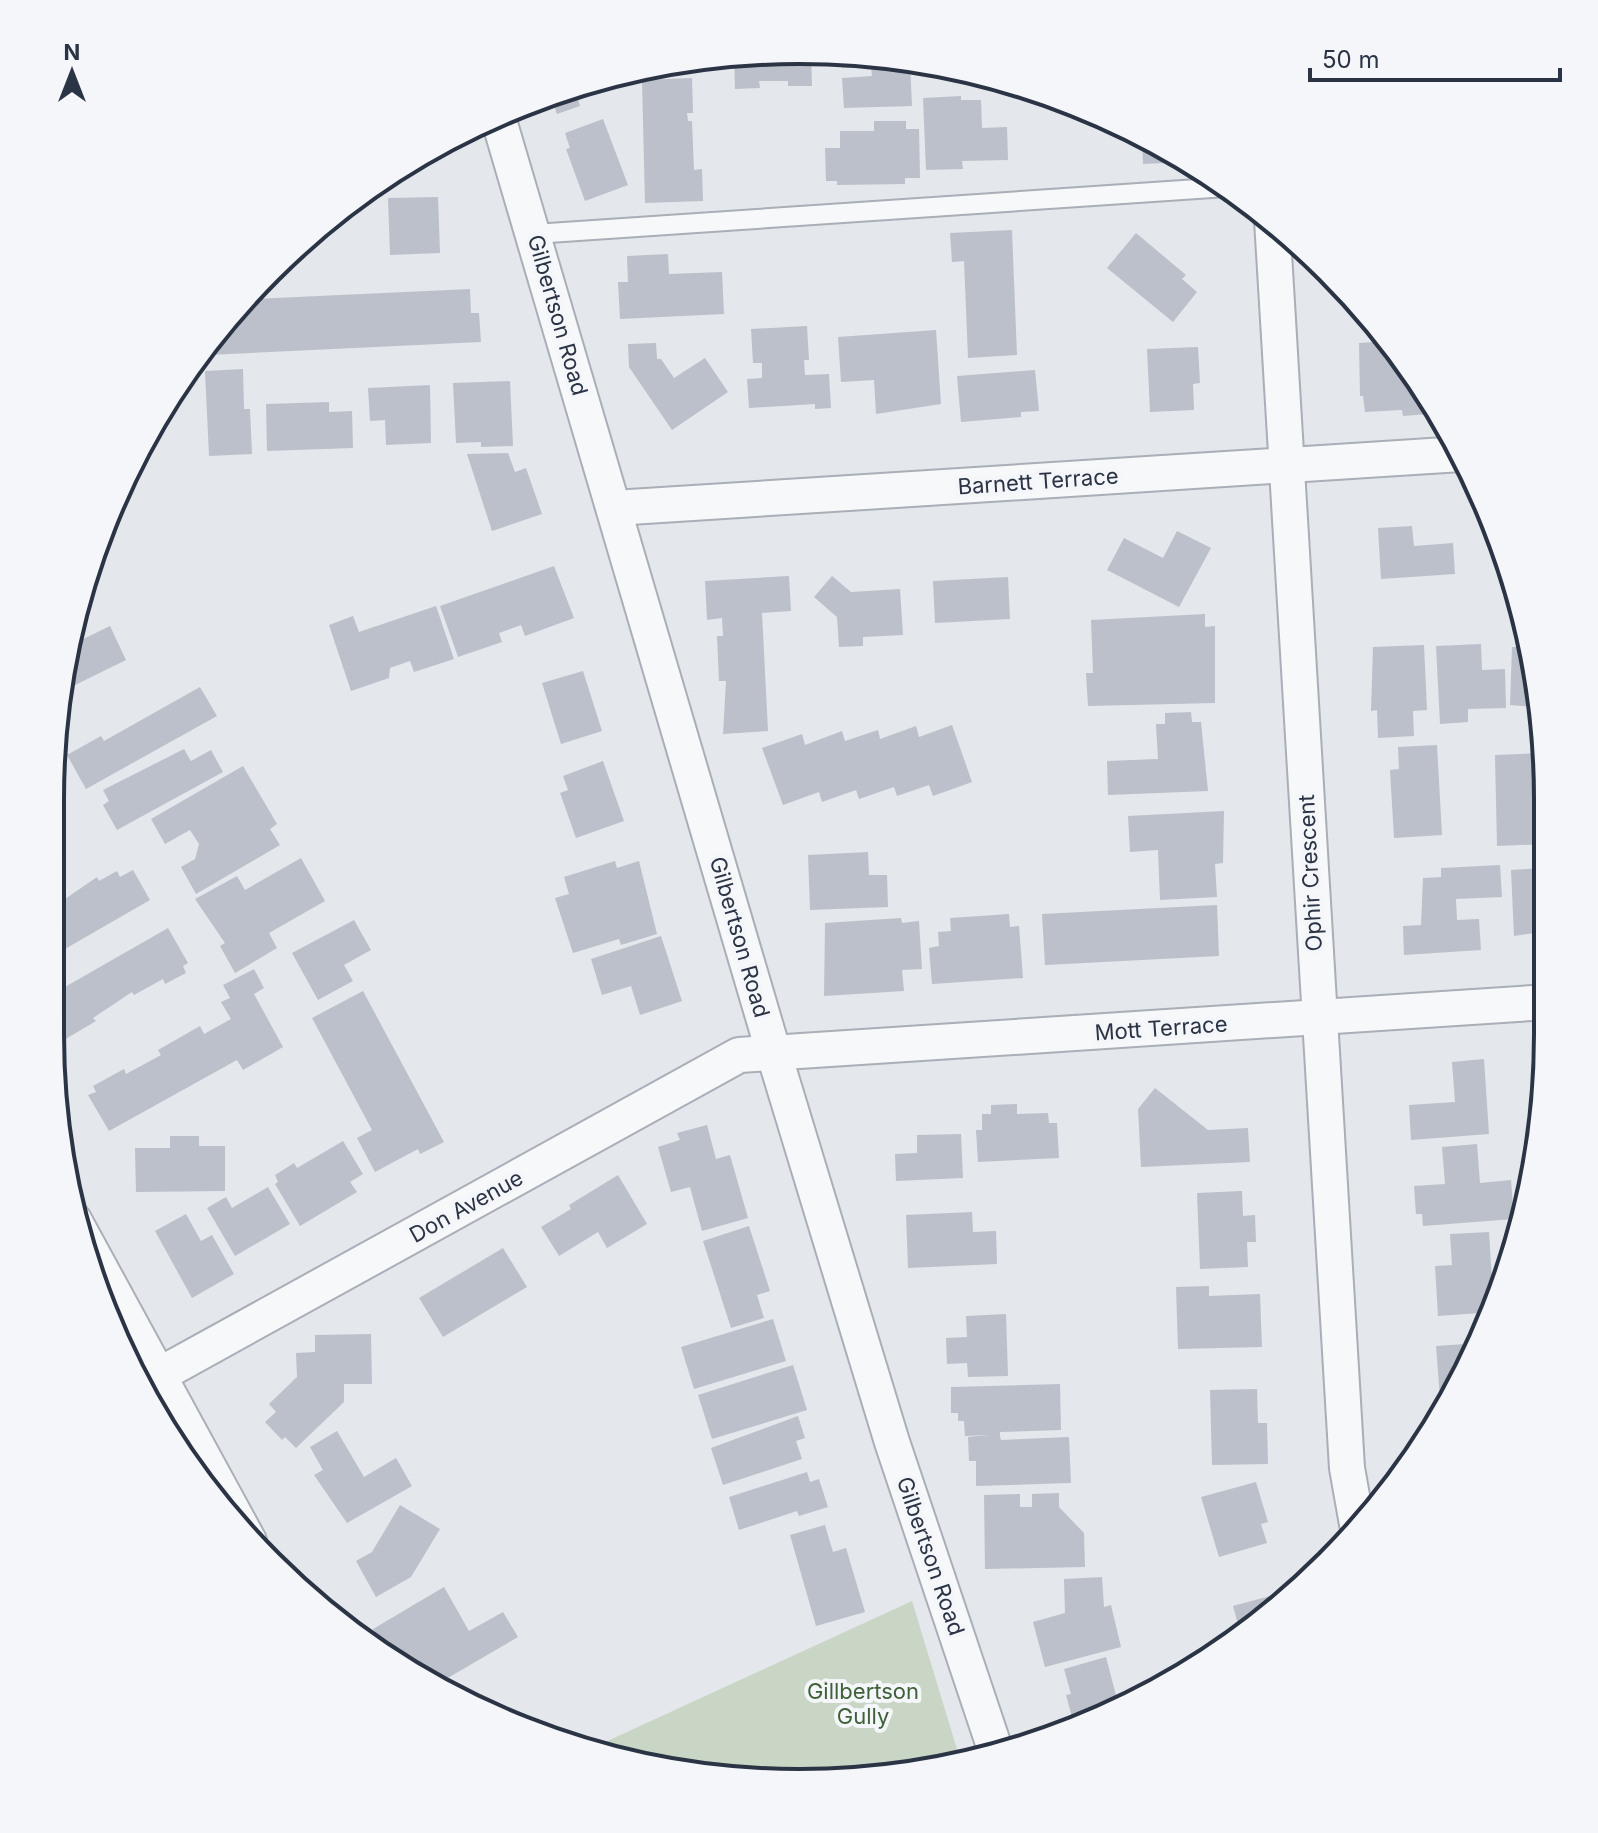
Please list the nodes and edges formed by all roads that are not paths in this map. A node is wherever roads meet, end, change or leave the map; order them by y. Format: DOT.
graph roads {
  1 [pos="501,128"];
  2 [pos="1207,188"];
  3 [pos="534,234"];
  4 [pos="1273,237"];
  5 [pos="1448,455"];
  6 [pos="1286,466"];
  7 [pos="614,508"];
  8 [pos="1534,1003"];
  9 [pos="1319,1018"];
  10 [pos="774,1054"];
  11 [pos="115,1303"];
  12 [pos="145,1362"];
  13 [pos="206,1467"];
  14 [pos="1355,1515"];
  15 [pos="993,1743"];
  1 -- 3 [label="street, Gilbertson Road"];
  2 -- 3 [label="lane"];
  3 -- 7 [label="street, Gilbertson Road"];
  4 -- 6 [label="street, Ophir Crescent"];
  5 -- 6 [label="street, Barnett Terrace"];
  6 -- 7 [label="street, Barnett Terrace"];
  6 -- 9 [label="street, Ophir Crescent"];
  7 -- 10 [label="street, Gilbertson Road"];
  8 -- 9 [label="street, Mott Terrace"];
  9 -- 10 [label="street, Mott Terrace"];
  9 -- 14 [label="street, Ophir Crescent"];
  10 -- 12 [label="street, Don Avenue"];
  10 -- 15 [label="street, Gilbertson Road"];
  11 -- 12 [label="street"];
  12 -- 13 [label="street"];
}
